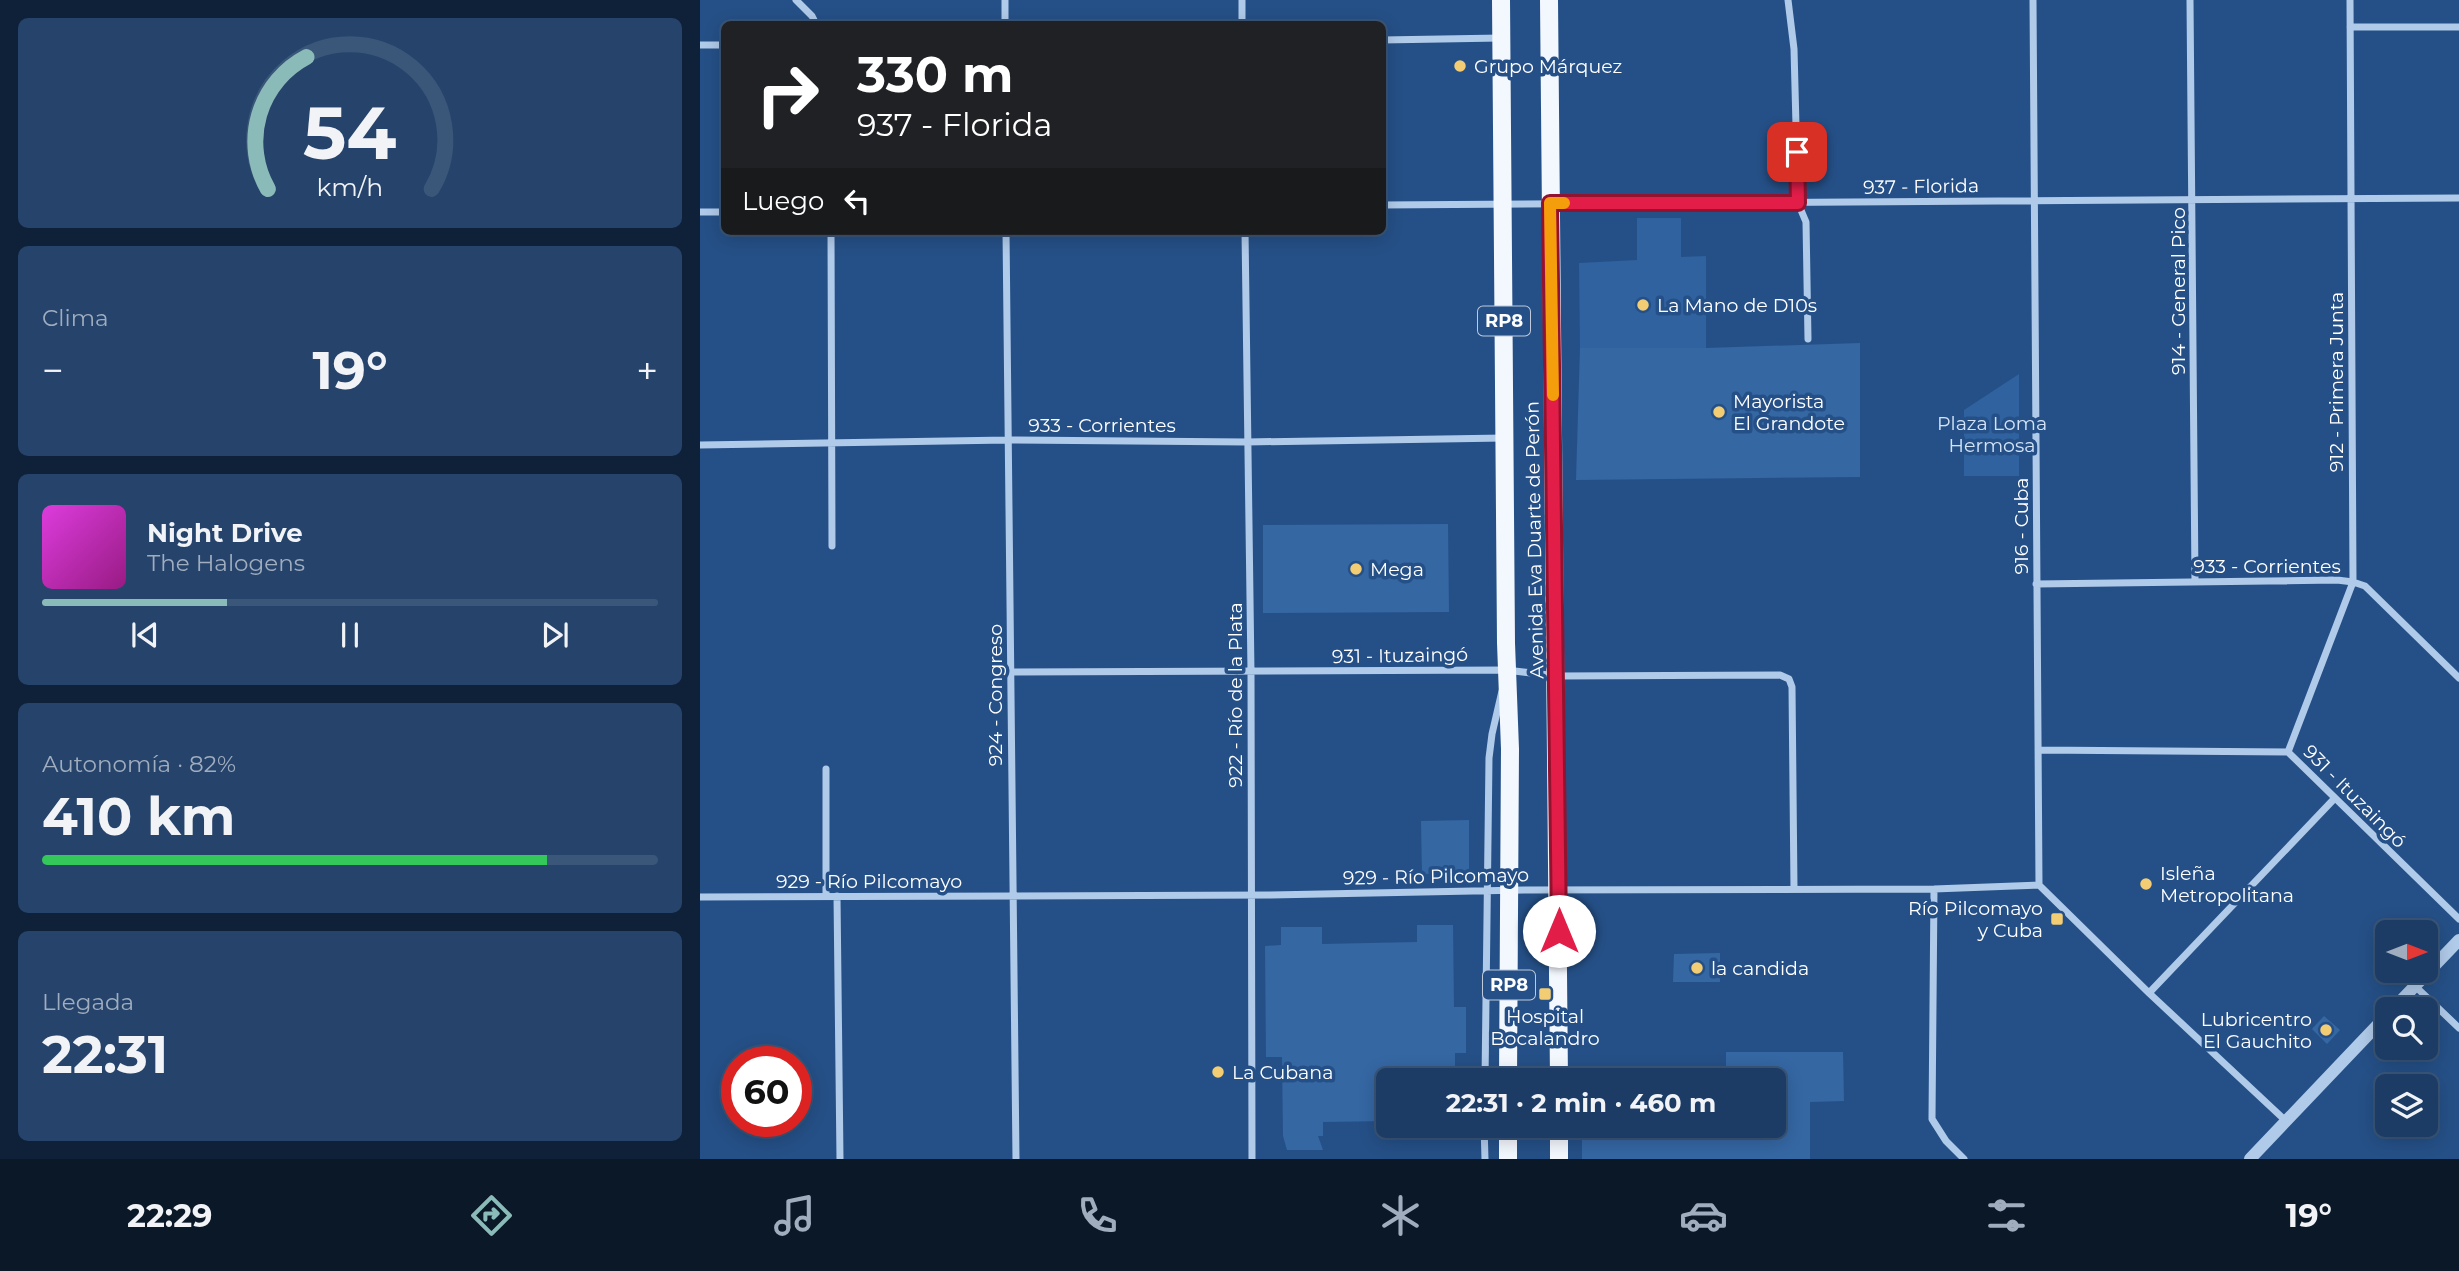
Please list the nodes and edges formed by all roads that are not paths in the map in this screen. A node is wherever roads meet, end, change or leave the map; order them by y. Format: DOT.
graph roads {
  1 [pos="796,0"];
  2 [pos="1005,0"];
  3 [pos="1242,0"];
  4 [pos="1501,0"];
  5 [pos="1549,0"];
  6 [pos="1788,0"];
  7 [pos="2033,0"];
  8 [pos="2190,0"];
  9 [pos="2350,0"];
  10 [pos="814,21"];
  11 [pos="1005,21"];
  12 [pos="1242,21"];
  13 [pos="2350,27"];
  14 [pos="2459,27"];
  15 [pos="1502,38"];
  16 [pos="1386,40"];
  17 [pos="700,45"];
  18 [pos="721,46"];
  19 [pos="2459,198"];
  20 [pos="2351,199"];
  21 [pos="2193,200"];
  22 [pos="2035,201"];
  23 [pos="1550,203"];
  24 [pos="1798,203"];
  25 [pos="1503,204"];
  26 [pos="1386,205"];
  27 [pos="700,212"];
  28 [pos="721,212"];
  29 [pos="831,235"];
  30 [pos="1006,235"];
  31 [pos="1245,235"];
  32 [pos="1808,339"];
  33 [pos="1504,438"];
  34 [pos="1008,440"];
  35 [pos="1247,442"];
  36 [pos="832,444"];
  37 [pos="700,445"];
  38 [pos="832,546"];
  39 [pos="2196,582"];
  40 [pos="2353,582"];
  41 [pos="2036,584"];
  42 [pos="1506,670"];
  43 [pos="1010,672"];
  44 [pos="1251,672"];
  45 [pos="1552,676"];
  46 [pos="2459,678"];
  47 [pos="2038,750"];
  48 [pos="2288,752"];
  49 [pos="826,769"];
  50 [pos="2334,799"];
  51 [pos="2039,885"];
  52 [pos="1559,889"];
  53 [pos="1794,889"];
  54 [pos="1934,889"];
  55 [pos="1487,890"];
  56 [pos="1510,890"];
  57 [pos="1252,895"];
  58 [pos="837,896"];
  59 [pos="1012,896"];
  60 [pos="700,897"];
  61 [pos="826,897"];
  62 [pos="2459,919"];
  63 [pos="2459,940"];
  64 [pos="2415,986"];
  65 [pos="2149,993"];
  66 [pos="2404,997"];
  67 [pos="2459,1028"];
  68 [pos="2375,1029"];
  69 [pos="1485,1068"];
  70 [pos="1508,1068"];
  71 [pos="1559,1068"];
  72 [pos="2287,1122"];
  73 [pos="1485,1138"];
  74 [pos="1508,1138"];
  75 [pos="1559,1138"];
  76 [pos="840,1159"];
  77 [pos="1016,1159"];
  78 [pos="1252,1159"];
  79 [pos="1485,1159"];
  80 [pos="1508,1159"];
  81 [pos="1559,1159"];
  82 [pos="1964,1159"];
  83 [pos="2250,1159"];
  1 -- 10 [label="street"];
  2 -- 11 [label="street"];
  3 -- 12 [label="street"];
  4 -- 15 [label="main road, Avenida Eva Duarte de Perón / RP8"];
  5 -- 23 [label="main road, Avenida Eva Duarte de Perón / RP8"];
  6 -- 24 [label="street"];
  7 -- 22 [label="street, 916 - Cuba"];
  8 -- 21 [label="street, 914 - General Pico"];
  9 -- 13 [label="street, 912 - Primera Junta"];
  13 -- 14 [label="street"];
  13 -- 20 [label="street, 912 - Primera Junta"];
  15 -- 16 [label="street"];
  15 -- 25 [label="main road, Avenida Eva Duarte de Perón / RP8"];
  17 -- 18 [label="street"];
  19 -- 20 [label="street, 937 - Florida"];
  20 -- 21 [label="street, 937 - Florida"];
  20 -- 40 [label="street, 912 - Primera Junta"];
  21 -- 22 [label="street, 937 - Florida"];
  21 -- 39 [label="street, 914 - General Pico"];
  22 -- 24 [label="street, 937 - Florida"];
  22 -- 41 [label="street, 916 - Cuba"];
  23 -- 24 [label="street, 937 - Florida"];
  23 -- 25 [label="street, 937 - Florida"];
  23 -- 45 [label="main road, Avenida Eva Duarte de Perón / RP8"];
  24 -- 32 [label="street"];
  25 -- 26 [label="street, 937 - Florida"];
  25 -- 33 [label="main road, Avenida Eva Duarte de Perón / RP8"];
  27 -- 28 [label="street"];
  29 -- 36 [label="street"];
  30 -- 34 [label="street, 924 - Congreso"];
  31 -- 35 [label="street, 922 - Río de la Plata"];
  33 -- 35 [label="street, 933 - Corrientes"];
  33 -- 42 [label="main road, Avenida Eva Duarte de Perón / RP8"];
  34 -- 35 [label="street, 933 - Corrientes"];
  34 -- 36 [label="street, 933 - Corrientes"];
  34 -- 43 [label="street, 924 - Congreso"];
  35 -- 44 [label="street, 922 - Río de la Plata"];
  36 -- 37 [label="street, 933 - Corrientes"];
  36 -- 38 [label="street"];
  39 -- 40 [label="street, 933 - Corrientes"];
  39 -- 41 [label="street, 933 - Corrientes"];
  40 -- 46 [label="street, 933 - Corrientes"];
  40 -- 48 [label="street, 912 - Primera Junta"];
  41 -- 47 [label="street, 916 - Cuba"];
  42 -- 44 [label="street, 931 - Ituzaingó"];
  42 -- 45 [label="street, 931 - Ituzaingó"];
  42 -- 55 [label="street, Avenida Eva Duarte de Perón"];
  42 -- 56 [label="main road, Avenida Eva Duarte de Perón / RP8"];
  43 -- 44 [label="street, 931 - Ituzaingó"];
  43 -- 59 [label="street, 924 - Congreso"];
  44 -- 57 [label="street, 922 - Río de la Plata"];
  45 -- 52 [label="main road, Avenida Eva Duarte de Perón / RP8"];
  45 -- 53 [label="street, 931 - Ituzaingó"];
  47 -- 48 [label="street, 931 - Ituzaingó"];
  47 -- 51 [label="street, 916 - Cuba"];
  48 -- 50 [label="street, 931 - Ituzaingó"];
  49 -- 61 [label="street"];
  50 -- 62 [label="street, 931 - Ituzaingó"];
  50 -- 65 [label="street"];
  51 -- 54 [label="street, 929 - Río Pilcomayo"];
  51 -- 65 [label="street"];
  52 -- 53 [label="street, 929 - Río Pilcomayo"];
  52 -- 56 [label="street, 929 - Río Pilcomayo"];
  52 -- 71 [label="main road, RP8"];
  53 -- 54 [label="street, 929 - Río Pilcomayo"];
  54 -- 82 [label="street"];
  55 -- 56 [label="street, 929 - Río Pilcomayo"];
  55 -- 57 [label="street, 929 - Río Pilcomayo"];
  55 -- 69 [label="street, Avenida Eva Duarte de Perón"];
  56 -- 70 [label="main road, Avenida Eva Duarte de Perón / RP8"];
  57 -- 59 [label="street, 929 - Río Pilcomayo"];
  57 -- 78 [label="street, 922 - Río de la Plata"];
  58 -- 59 [label="street, 929 - Río Pilcomayo"];
  58 -- 61 [label="street, 929 - Río Pilcomayo"];
  58 -- 76 [label="street"];
  59 -- 77 [label="street, 924 - Congreso"];
  60 -- 61 [label="street, 929 - Río Pilcomayo"];
  63 -- 64 [label="street"];
  64 -- 66 [label="street"];
  64 -- 67 [label="street"];
  65 -- 72 [label="street"];
  68 -- 72 [label="street"];
  72 -- 83 [label="street"];
  73 -- 79 [label="street"];
  74 -- 80 [label="main road"];
  75 -- 81 [label="main road"];
}
